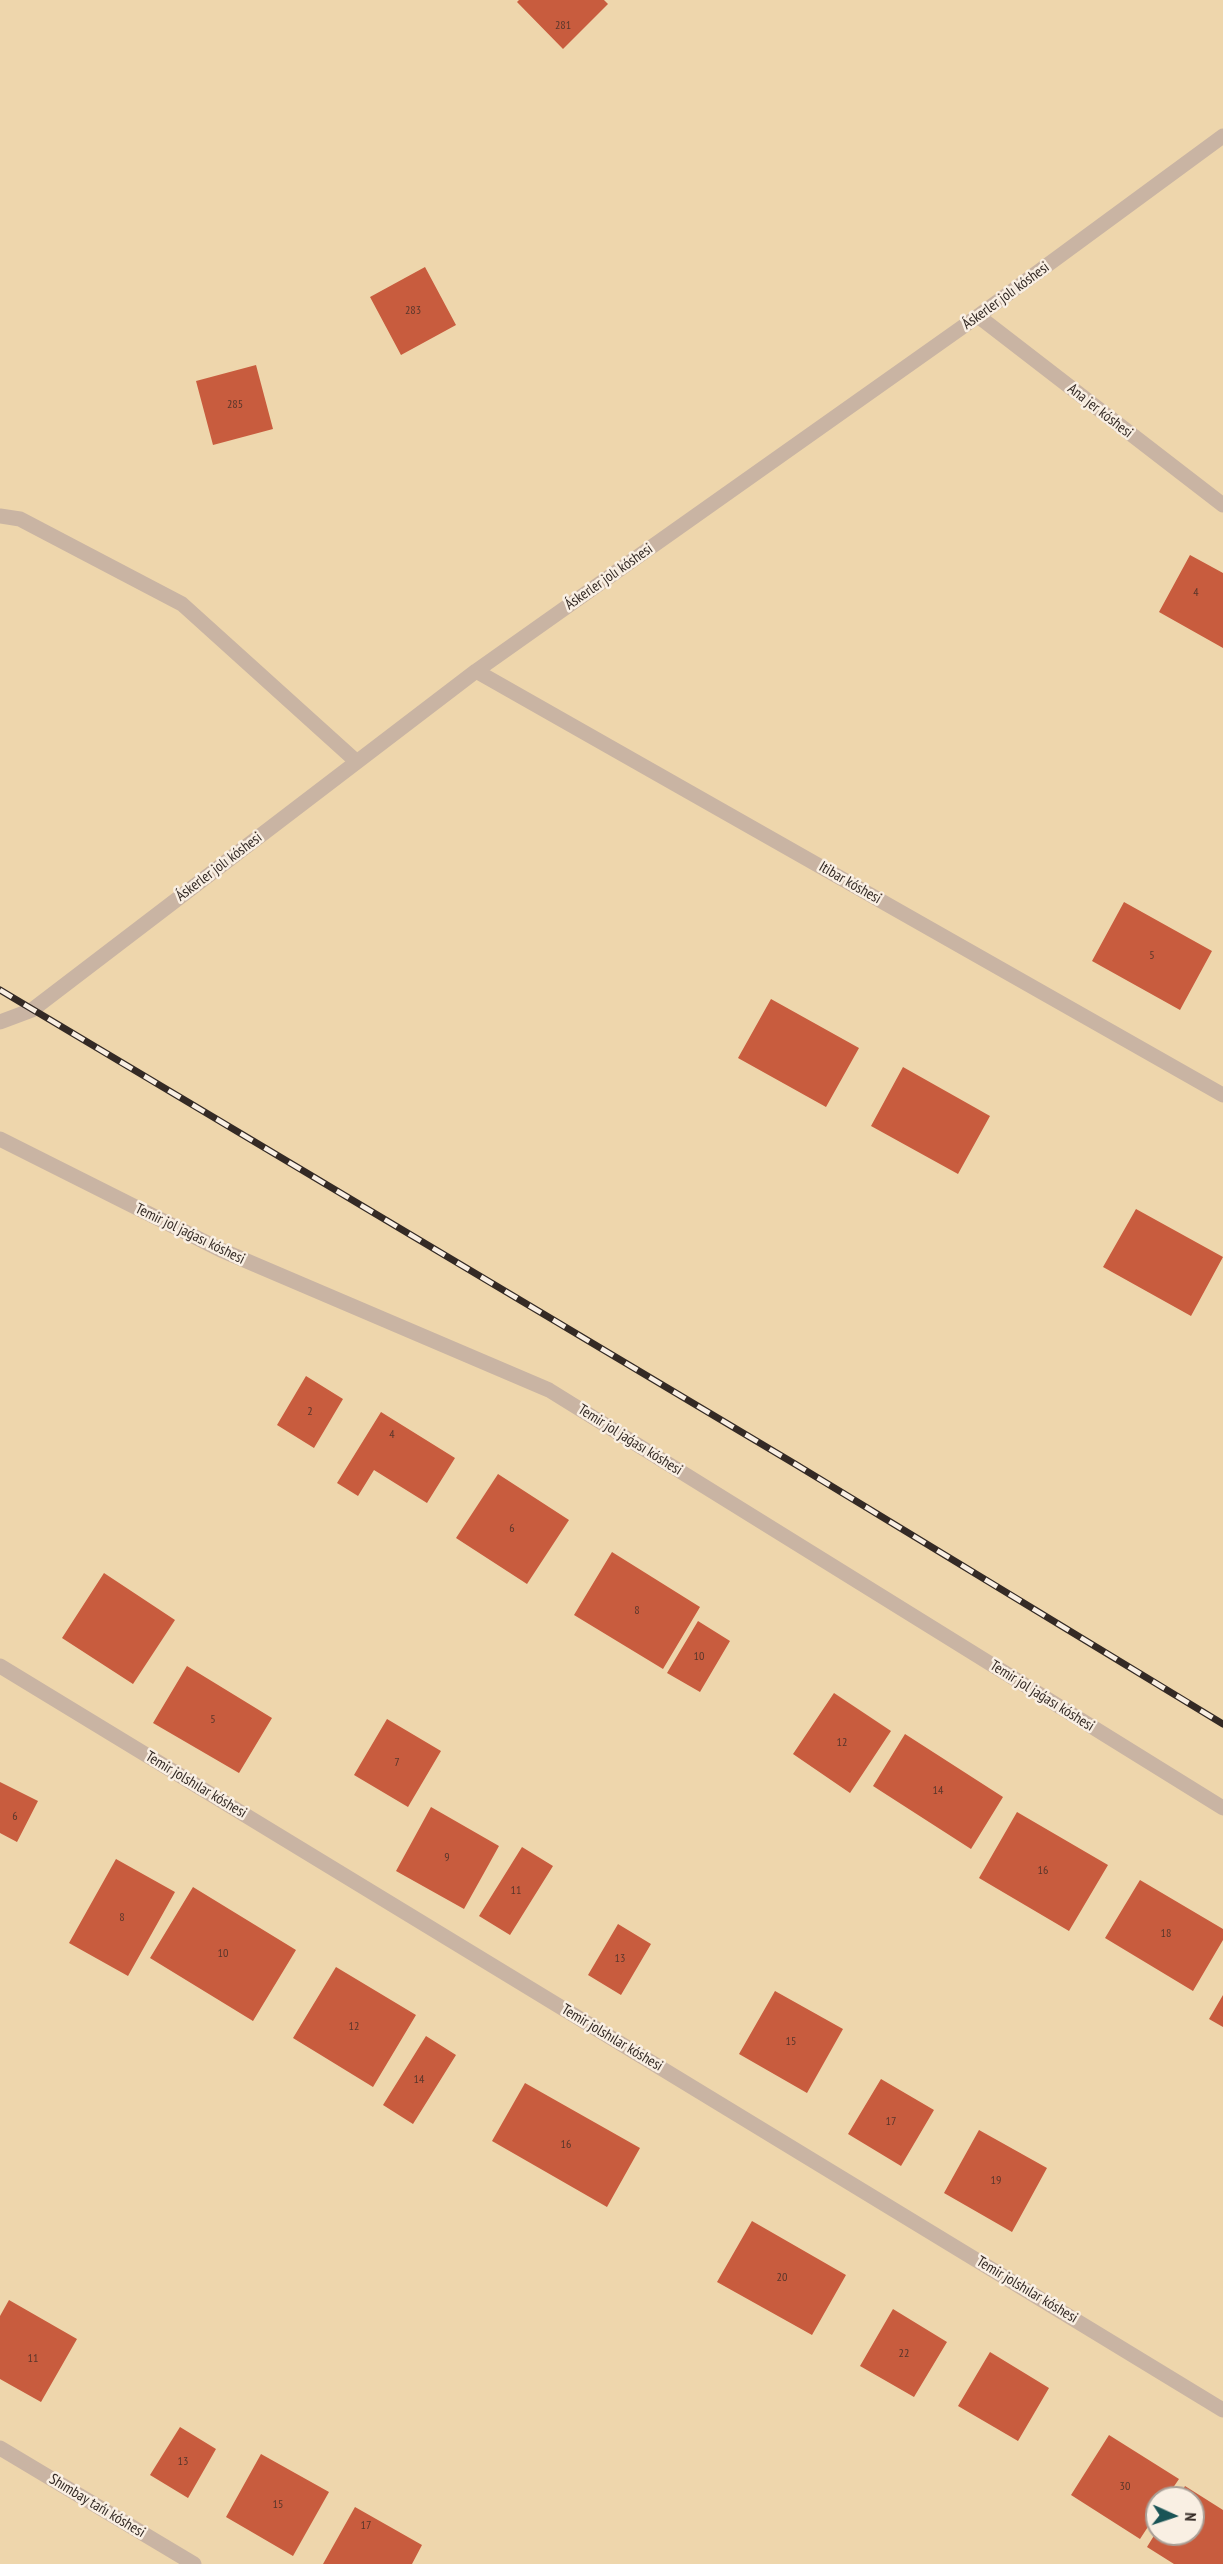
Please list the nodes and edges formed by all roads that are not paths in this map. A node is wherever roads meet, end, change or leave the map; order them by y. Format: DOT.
graph roads {
  1 [pos="1223,136"];
  2 [pos="978,316"];
  3 [pos="1223,505"];
  4 [pos="0,516"];
  5 [pos="476,671"];
  6 [pos="357,762"];
  7 [pos="0,1023"];
  8 [pos="1223,1095"];
  9 [pos="0,1139"];
  10 [pos="0,1666"];
  11 [pos="1223,1808"];
  12 [pos="1223,2410"];
  13 [pos="0,2448"];
  14 [pos="194,2564"];
  1 -- 2 [label="street, Áskerler jolı kóshesi"];
  2 -- 3 [label="street, Ana jer kóshesi"];
  2 -- 5 [label="street, Áskerler jolı kóshesi"];
  4 -- 6 [label="street"];
  5 -- 6 [label="street, Áskerler jolı kóshesi"];
  5 -- 8 [label="street, Itibar kóshesi"];
  6 -- 7 [label="street, Áskerler jolı kóshesi"];
  9 -- 11 [label="street, Temir jol jaǵası kóshesi"];
  10 -- 12 [label="street, Temir jolshılar kóshesi"];
  13 -- 14 [label="street, Shımbay tańı kóshesi"];
}
